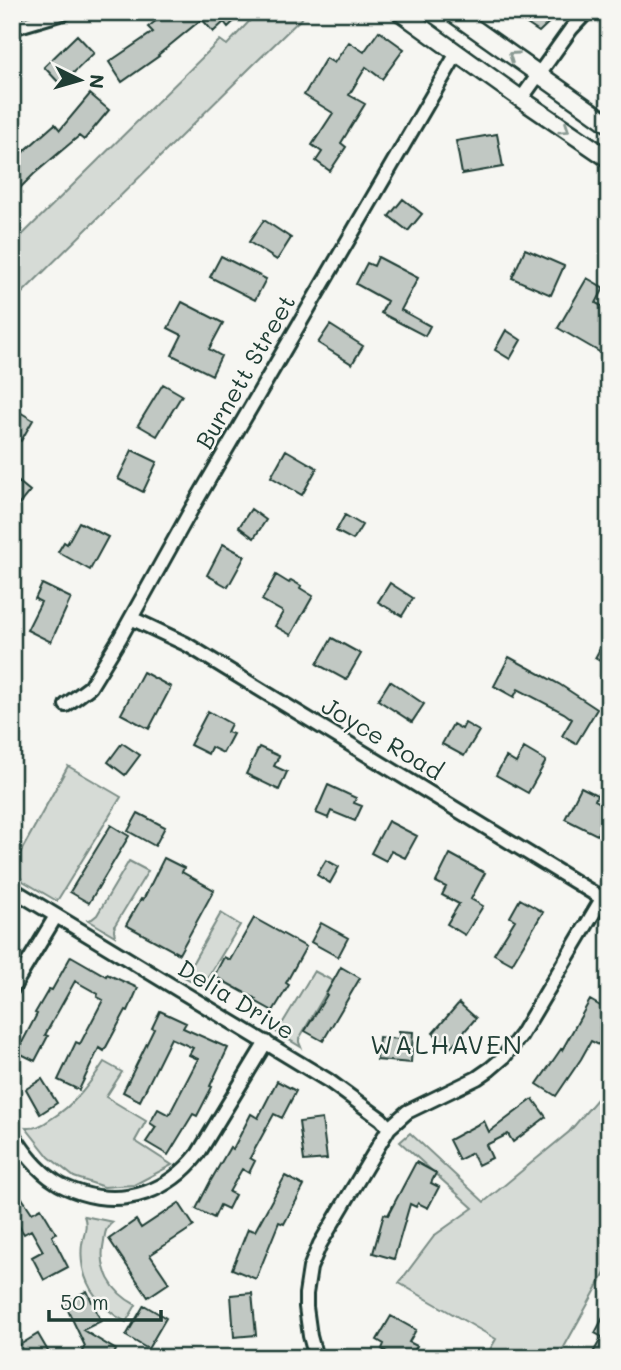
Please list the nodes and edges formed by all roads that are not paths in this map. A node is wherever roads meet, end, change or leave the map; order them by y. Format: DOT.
graph roads {
  1 [pos="66,12"];
  2 [pos="400,12"];
  3 [pos="451,12"];
  4 [pos="587,12"];
  5 [pos="12,28"];
  6 [pos="457,53"];
  7 [pos="539,74"];
  8 [pos="521,99"];
  9 [pos="609,124"];
  10 [pos="609,159"];
  11 [pos="131,618"];
  12 [pos="66,705"];
  13 [pos="17,892"];
  14 [pos="607,896"];
  15 [pos="56,916"];
  16 [pos="12,989"];
  17 [pos="266,1042"];
  18 [pos="389,1128"];
  19 [pos="12,1133"];
  20 [pos="316,1358"];
  1 -- 5 [label="street"];
  2 -- 6 [label="main road"];
  7 -- 3 [label="main road, one-way"];
  4 -- 7 [label="street"];
  6 -- 8 [label="main road"];
  6 -- 11 [label="street, Burnett Street"];
  7 -- 8 [label="street"];
  7 -- 9 [label="main road"];
  8 -- 10 [label="main road, one-way"];
  11 -- 12 [label="street, Burnett Street"];
  11 -- 14 [label="street, Joyce Road"];
  13 -- 15 [label="street, Delia Drive"];
  14 -- 18 [label="street"];
  15 -- 16 [label="street"];
  15 -- 17 [label="street, Delia Drive"];
  17 -- 18 [label="street, Delia Drive"];
  17 -- 19 [label="street"];
  18 -- 20 [label="street"];
}
